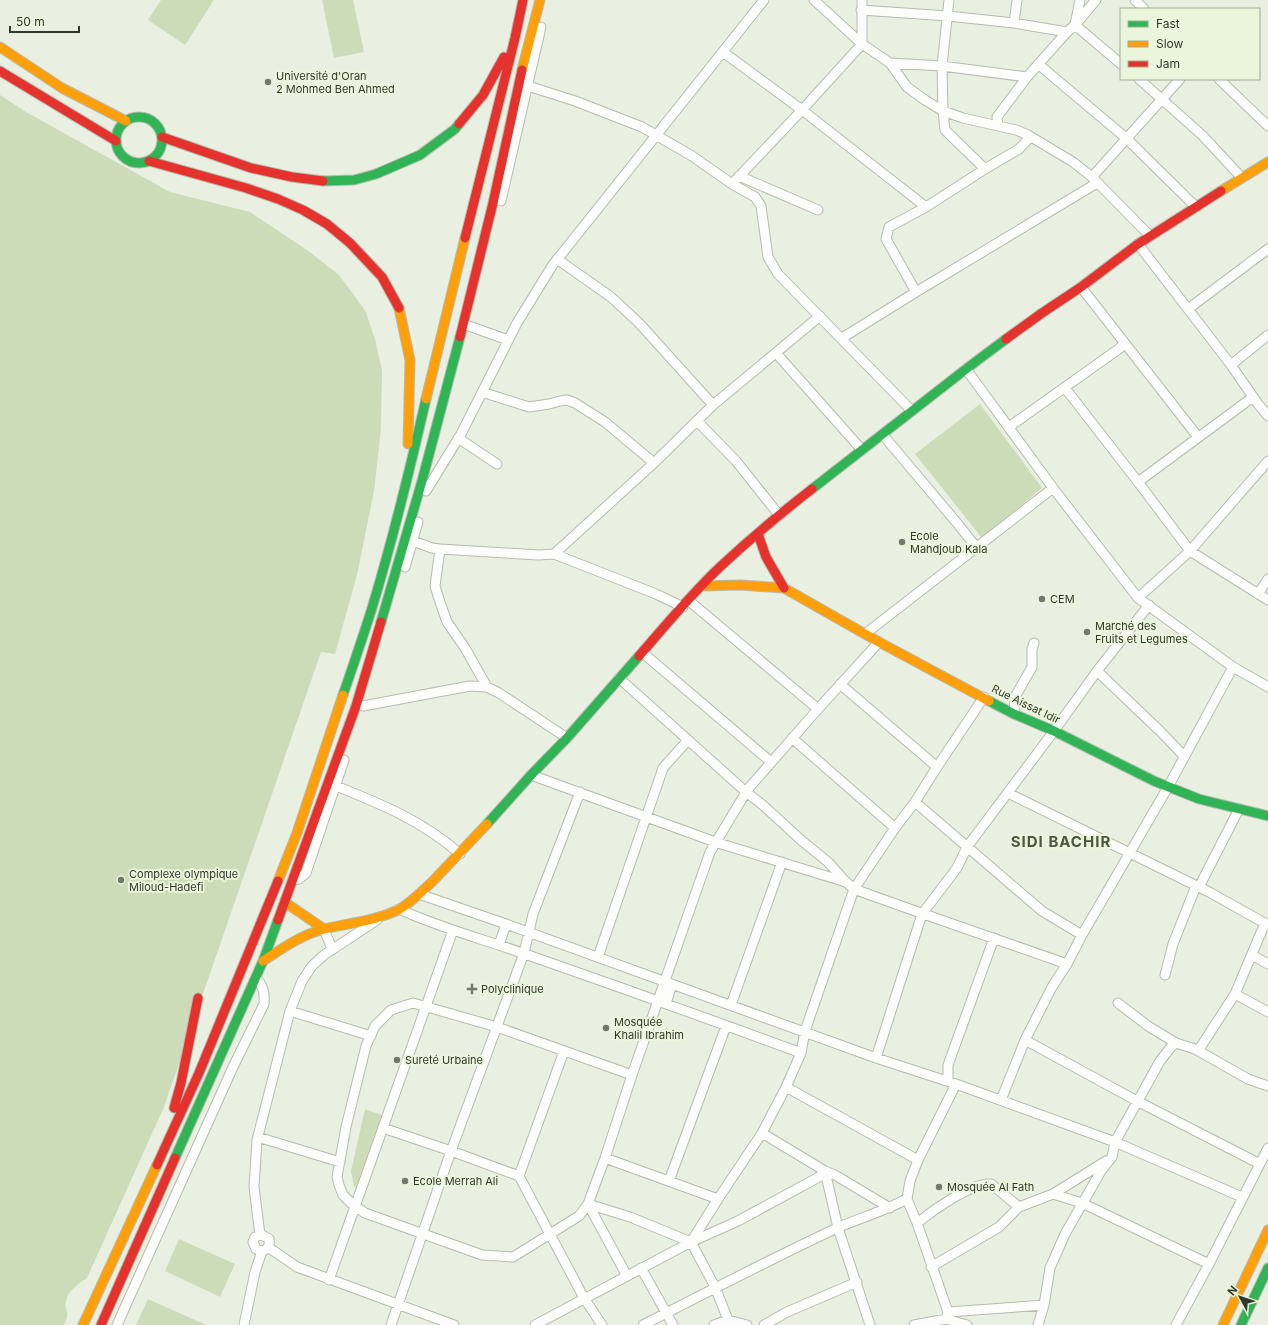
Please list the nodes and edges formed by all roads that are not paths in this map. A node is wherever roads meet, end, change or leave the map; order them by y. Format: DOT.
graph roads {
  1 [pos="523,0"];
  2 [pos="540,0"];
  3 [pos="547,0"];
  4 [pos="764,0"];
  5 [pos="814,0"];
  6 [pos="862,0"];
  7 [pos="949,0"];
  8 [pos="1017,0"];
  9 [pos="1080,0"];
  10 [pos="1096,0"];
  11 [pos="1135,0"];
  12 [pos="1143,8"];
  13 [pos="861,10"];
  14 [pos="948,16"];
  15 [pos="1014,23"];
  16 [pos="1075,25"];
  17 [pos="1067,32"];
  18 [pos="515,38"];
  19 [pos="862,44"];
  20 [pos="0,47"];
  21 [pos="723,52"];
  22 [pos="890,63"];
  23 [pos="1120,63"];
  24 [pos="1038,64"];
  25 [pos="942,66"];
  26 [pos="0,71"];
  27 [pos="1027,77"];
  28 [pos="1140,80"];
  29 [pos="1179,80"];
  30 [pos="1220,80"];
  31 [pos="528,86"];
  32 [pos="1162,98"];
  33 [pos="802,110"];
  34 [pos="942,111"];
  35 [pos="126,121"];
  36 [pos="998,125"];
  37 [pos="1268,126"];
  38 [pos="656,135"];
  39 [pos="162,136"];
  40 [pos="1030,138"];
  41 [pos="1126,138"];
  42 [pos="116,141"];
  43 [pos="149,161"];
  44 [pos="1268,162"];
  45 [pos="985,169"];
  46 [pos="739,176"];
  47 [pos="1242,178"];
  48 [pos="1094,180"];
  49 [pos="732,184"];
  50 [pos="1195,206"];
  51 [pos="926,207"];
  52 [pos="818,210"];
  53 [pos="1150,236"];
  54 [pos="1138,244"];
  55 [pos="1268,249"];
  56 [pos="557,259"];
  57 [pos="1081,287"];
  58 [pos="916,292"];
  59 [pos="1188,309"];
  60 [pos="820,316"];
  61 [pos="469,326"];
  62 [pos="1268,335"];
  63 [pos="842,338"];
  64 [pos="508,340"];
  65 [pos="1124,343"];
  66 [pos="776,353"];
  67 [pos="1231,365"];
  68 [pos="966,369"];
  69 [pos="1065,388"];
  70 [pos="482,392"];
  71 [pos="1253,397"];
  72 [pos="713,405"];
  73 [pos="912,411"];
  74 [pos="1267,413"];
  75 [pos="697,421"];
  76 [pos="1009,427"];
  77 [pos="883,435"];
  78 [pos="1198,437"];
  79 [pos="458,438"];
  80 [pos="862,450"];
  81 [pos="1268,461"];
  82 [pos="654,463"];
  83 [pos="497,464"];
  84 [pos="407,482"];
  85 [pos="1138,482"];
  86 [pos="1053,488"];
  87 [pos="426,492"];
  88 [pos="779,515"];
  89 [pos="758,534"];
  90 [pos="413,541"];
  91 [pos="977,548"];
  92 [pos="440,549"];
  93 [pos="1190,551"];
  94 [pos="554,554"];
  95 [pos="1268,579"];
  96 [pos="702,586"];
  97 [pos="784,588"];
  98 [pos="1258,594"];
  99 [pos="1138,598"];
  100 [pos="1268,600"];
  101 [pos="685,604"];
  102 [pos="1149,605"];
  103 [pos="865,634"];
  104 [pos="879,642"];
  105 [pos="1034,643"];
  106 [pos="643,653"];
  107 [pos="1234,667"];
  108 [pos="1097,671"];
  109 [pos="619,678"];
  110 [pos="840,684"];
  111 [pos="487,687"];
  112 [pos="1268,687"];
  113 [pos="984,697"];
  114 [pos="363,706"];
  115 [pos="818,709"];
  116 [pos="1014,714"];
  117 [pos="1054,731"];
  118 [pos="567,738"];
  119 [pos="792,738"];
  120 [pos="688,740"];
  121 [pos="1184,756"];
  122 [pos="771,762"];
  123 [pos="936,767"];
  124 [pos="531,775"];
  125 [pos="336,786"];
  126 [pos="1168,787"];
  127 [pos="580,792"];
  128 [pos="746,792"];
  129 [pos="1008,793"];
  130 [pos="915,802"];
  131 [pos="1239,809"];
  132 [pos="646,816"];
  133 [pos="1268,816"];
  134 [pos="895,828"];
  135 [pos="716,842"];
  136 [pos="967,847"];
  137 [pos="1130,853"];
  138 [pos="460,854"];
  139 [pos="782,862"];
  140 [pos="293,880"];
  141 [pos="846,882"];
  142 [pos="1198,886"];
  143 [pos="854,889"];
  144 [pos="419,894"];
  145 [pos="286,903"];
  146 [pos="399,909"];
  147 [pos="922,914"];
  148 [pos="384,915"];
  149 [pos="506,924"];
  150 [pos="1266,924"];
  151 [pos="324,929"];
  152 [pos="453,930"];
  153 [pos="528,932"];
  154 [pos="1082,935"];
  155 [pos="994,938"];
  156 [pos="499,945"];
  157 [pos="332,949"];
  158 [pos="524,953"];
  159 [pos="1252,955"];
  160 [pos="598,958"];
  161 [pos="263,961"];
  162 [pos="1067,964"];
  163 [pos="1268,964"];
  164 [pos="1164,975"];
  165 [pos="256,978"];
  166 [pos="668,982"];
  167 [pos="1235,994"];
  168 [pos="198,998"];
  169 [pos="662,1003"];
  170 [pos="1118,1003"];
  171 [pos="731,1005"];
  172 [pos="426,1007"];
  173 [pos="290,1011"];
  174 [pos="1268,1012"];
  175 [pos="726,1026"];
  176 [pos="498,1027"];
  177 [pos="805,1032"];
  178 [pos="371,1036"];
  179 [pos="1026,1040"];
  180 [pos="1176,1043"];
  181 [pos="564,1051"];
  182 [pos="1198,1051"];
  183 [pos="801,1053"];
  184 [pos="876,1058"];
  185 [pos="632,1075"];
  186 [pos="952,1082"];
  187 [pos="1268,1086"];
  188 [pos="786,1087"];
  189 [pos="1001,1100"];
  190 [pos="1137,1101"];
  191 [pos="383,1128"];
  192 [pos="762,1134"];
  193 [pos="261,1138"];
  194 [pos="1116,1142"];
  195 [pos="1268,1148"];
  196 [pos="451,1151"];
  197 [pos="604,1158"];
  198 [pos="1112,1158"];
  199 [pos="918,1160"];
  200 [pos="340,1162"];
  201 [pos="1260,1164"];
  202 [pos="825,1171"];
  203 [pos="519,1176"];
  204 [pos="669,1182"];
  205 [pos="148,1185"];
  206 [pos="1053,1194"];
  207 [pos="1242,1198"];
  208 [pos="718,1199"];
  209 [pos="907,1199"];
  210 [pos="1082,1203"];
  211 [pos="588,1204"];
  212 [pos="356,1206"];
  213 [pos="1018,1207"];
  214 [pos="890,1208"];
  215 [pos="917,1223"];
  216 [pos="838,1228"];
  217 [pos="1268,1230"];
  218 [pos="423,1233"];
  219 [pos="551,1234"];
  220 [pos="260,1235"];
  221 [pos="691,1242"];
  222 [pos="265,1249"];
  223 [pos="1209,1264"];
  224 [pos="931,1267"];
  225 [pos="641,1268"];
  226 [pos="1268,1268"];
  227 [pos="627,1276"];
  228 [pos="329,1280"];
  229 [pos="857,1282"];
  230 [pos="715,1287"];
  231 [pos="584,1298"];
  232 [pos="399,1305"];
  233 [pos="1044,1305"];
  234 [pos="666,1313"];
  235 [pos="947,1315"];
  236 [pos="728,1320"];
  237 [pos="83,1323"];
  238 [pos="101,1325"];
  239 [pos="117,1325"];
  240 [pos="244,1325"];
  241 [pos="391,1325"];
  242 [pos="454,1325"];
  243 [pos="535,1325"];
  244 [pos="602,1325"];
  245 [pos="643,1325"];
  246 [pos="673,1325"];
  247 [pos="714,1325"];
  248 [pos="747,1325"];
  249 [pos="764,1325"];
  250 [pos="870,1325"];
  251 [pos="914,1325"];
  252 [pos="967,1325"];
  253 [pos="1038,1325"];
  254 [pos="1176,1325"];
  255 [pos="1223,1325"];
  256 [pos="1241,1325"];
  1 -- 18 [label="main road"];
  2 -- 140 [label="main road"];
  3 -- 31 [label="street"];
  4 -- 21 [label="street"];
  5 -- 19 [label="street"];
  6 -- 13 [label="street"];
  7 -- 14 [label="street"];
  8 -- 15 [label="street"];
  9 -- 16 [label="street"];
  10 -- 16 [label="street"];
  11 -- 12 [label="street"];
  13 -- 14 [label="street"];
  13 -- 19 [label="street"];
  14 -- 15 [label="street"];
  14 -- 25 [label="street"];
  15 -- 17 [label="street"];
  16 -- 17 [label="street"];
  16 -- 23 [label="street"];
  17 -- 24 [label="street"];
  18 -- 39 [label="main road"];
  18 -- 84 [label="main road"];
  19 -- 22 [label="street"];
  19 -- 33 [label="street"];
  20 -- 35 [label="main road"];
  21 -- 33 [label="street"];
  21 -- 38 [label="street"];
  22 -- 25 [label="street"];
  22 -- 34 [label="street"];
  24 -- 27 [label="street"];
  24 -- 41 [label="street"];
  25 -- 27 [label="street"];
  25 -- 34 [label="street"];
  26 -- 42 [label="main road"];
  27 -- 36 [label="street"];
  28 -- 32 [label="street"];
  29 -- 32 [label="street"];
  30 -- 37 [label="street"];
  31 -- 38 [label="street"];
  31 -- 61 [label="street"];
  32 -- 41 [label="street"];
  32 -- 47 [label="street"];
  33 -- 46 [label="street"];
  33 -- 51 [label="street"];
  34 -- 36 [label="street"];
  34 -- 45 [label="street"];
  35 -- 39 [label="main road"];
  35 -- 42 [label="main road"];
  36 -- 40 [label="street"];
  38 -- 49 [label="street"];
  38 -- 56 [label="street"];
  39 -- 43 [label="main road"];
  40 -- 45 [label="street"];
  40 -- 48 [label="street"];
  41 -- 48 [label="street"];
  41 -- 50 [label="street"];
  42 -- 43 [label="main road"];
  43 -- 84 [label="main road"];
  44 -- 47 [label="main road"];
  45 -- 51 [label="street"];
  46 -- 49 [label="street"];
  46 -- 52 [label="street"];
  47 -- 50 [label="main road"];
  48 -- 53 [label="street"];
  48 -- 58 [label="street"];
  49 -- 60 [label="street"];
  50 -- 53 [label="main road"];
  51 -- 58 [label="street"];
  53 -- 54 [label="main road"];
  54 -- 57 [label="main road"];
  54 -- 59 [label="street"];
  55 -- 59 [label="street"];
  56 -- 64 [label="street"];
  56 -- 72 [label="street"];
  57 -- 65 [label="street"];
  57 -- 68 [label="main road"];
  58 -- 63 [label="street"];
  59 -- 67 [label="street"];
  60 -- 63 [label="street"];
  60 -- 66 [label="street"];
  61 -- 64 [label="street"];
  61 -- 87 [label="street"];
  62 -- 67 [label="street"];
  63 -- 73 [label="street"];
  64 -- 70 [label="street"];
  65 -- 69 [label="street"];
  65 -- 78 [label="street"];
  66 -- 72 [label="street"];
  66 -- 80 [label="street"];
  67 -- 71 [label="street"];
  68 -- 73 [label="main road"];
  68 -- 76 [label="street"];
  69 -- 76 [label="street"];
  69 -- 85 [label="street"];
  70 -- 79 [label="street"];
  70 -- 82 [label="street"];
  71 -- 74 [label="street"];
  71 -- 78 [label="street"];
  72 -- 75 [label="street"];
  73 -- 77 [label="main road"];
  75 -- 82 [label="street"];
  75 -- 88 [label="street"];
  76 -- 86 [label="street"];
  77 -- 80 [label="main road"];
  77 -- 91 [label="street"];
  78 -- 85 [label="street"];
  79 -- 83 [label="street"];
  79 -- 87 [label="street"];
  80 -- 88 [label="main road"];
  81 -- 93 [label="street"];
  82 -- 94 [label="street"];
  84 -- 205 [label="main road"];
  85 -- 93 [label="street"];
  86 -- 91 [label="street"];
  86 -- 99 [label="street"];
  87 -- 90 [label="street"];
  88 -- 89 [label="main road"];
  89 -- 96 [label="main road"];
  89 -- 97 [label="main road"];
  90 -- 92 [label="street"];
  90 -- 114 [label="street"];
  91 -- 103 [label="street"];
  92 -- 94 [label="street"];
  92 -- 111 [label="street"];
  93 -- 98 [label="street"];
  93 -- 99 [label="street"];
  94 -- 101 [label="street"];
  95 -- 98 [label="street"];
  96 -- 97 [label="main road"];
  96 -- 101 [label="main road"];
  97 -- 103 [label="main road, Rue Aissat Idir"];
  98 -- 100 [label="street"];
  99 -- 102 [label="street"];
  101 -- 106 [label="main road"];
  101 -- 115 [label="street"];
  102 -- 107 [label="street"];
  102 -- 108 [label="street"];
  103 -- 104 [label="main road, Rue Aissat Idir"];
  104 -- 110 [label="street"];
  104 -- 113 [label="main road, Rue Aissat Idir"];
  105 -- 116 [label="street"];
  106 -- 109 [label="main road"];
  106 -- 122 [label="street"];
  107 -- 112 [label="street"];
  107 -- 121 [label="street"];
  108 -- 117 [label="street"];
  108 -- 121 [label="street"];
  109 -- 118 [label="main road"];
  109 -- 120 [label="street"];
  110 -- 115 [label="street"];
  110 -- 123 [label="street"];
  111 -- 114 [label="street"];
  111 -- 118 [label="street"];
  113 -- 116 [label="main road, Rue Aissat Idir"];
  113 -- 123 [label="street"];
  114 -- 125 [label="street"];
  115 -- 119 [label="street"];
  116 -- 117 [label="main road, Rue Aissat Idir"];
  117 -- 126 [label="main road, Rue Aissat Idir"];
  117 -- 129 [label="street"];
  118 -- 124 [label="main road"];
  119 -- 122 [label="street"];
  119 -- 134 [label="street"];
  120 -- 128 [label="street"];
  120 -- 132 [label="street"];
  121 -- 126 [label="street"];
  122 -- 128 [label="street"];
  123 -- 130 [label="street"];
  124 -- 127 [label="street"];
  124 -- 138 [label="main road"];
  125 -- 138 [label="street"];
  125 -- 140 [label="street"];
  126 -- 131 [label="main road, Rue Aissat Idir"];
  126 -- 137 [label="street"];
  127 -- 132 [label="street"];
  127 -- 153 [label="street"];
  128 -- 135 [label="street"];
  128 -- 141 [label="street"];
  129 -- 136 [label="street"];
  129 -- 137 [label="street"];
  130 -- 134 [label="street"];
  130 -- 136 [label="street"];
  131 -- 133 [label="main road, Rue Aissat Idir"];
  131 -- 142 [label="street"];
  132 -- 135 [label="street"];
  132 -- 160 [label="street"];
  134 -- 143 [label="street"];
  135 -- 139 [label="street"];
  135 -- 166 [label="street"];
  136 -- 147 [label="street"];
  136 -- 154 [label="street"];
  137 -- 142 [label="street"];
  137 -- 154 [label="street"];
  138 -- 144 [label="main road"];
  139 -- 141 [label="street"];
  139 -- 171 [label="street"];
  140 -- 145 [label="main road"];
  141 -- 143 [label="street"];
  142 -- 150 [label="street"];
  142 -- 164 [label="street"];
  143 -- 147 [label="street"];
  143 -- 177 [label="street"];
  144 -- 146 [label="main road"];
  144 -- 149 [label="street"];
  145 -- 151 [label="main road"];
  145 -- 161 [label="main road"];
  146 -- 148 [label="main road"];
  146 -- 152 [label="street"];
  147 -- 155 [label="street"];
  147 -- 184 [label="street"];
  148 -- 151 [label="main road"];
  148 -- 157 [label="street"];
  149 -- 153 [label="street"];
  149 -- 156 [label="street"];
  150 -- 159 [label="street"];
  151 -- 157 [label="street"];
  151 -- 161 [label="main road"];
  152 -- 156 [label="street"];
  152 -- 172 [label="street"];
  153 -- 158 [label="street"];
  153 -- 160 [label="street"];
  154 -- 162 [label="street"];
  155 -- 162 [label="street"];
  155 -- 186 [label="street"];
  156 -- 158 [label="street"];
  157 -- 173 [label="street"];
  158 -- 169 [label="street"];
  158 -- 176 [label="street"];
  159 -- 163 [label="street"];
  159 -- 167 [label="street"];
  160 -- 166 [label="street"];
  161 -- 165 [label="main road"];
  162 -- 179 [label="street"];
  165 -- 238 [label="main road"];
  165 -- 239 [label="street"];
  166 -- 169 [label="street"];
  166 -- 171 [label="street"];
  167 -- 174 [label="street"];
  167 -- 182 [label="street"];
  168 -- 205 [label="main road"];
  169 -- 175 [label="street"];
  169 -- 185 [label="street"];
  170 -- 180 [label="street"];
  171 -- 177 [label="street"];
  172 -- 176 [label="street"];
  172 -- 178 [label="street"];
  172 -- 191 [label="street"];
  173 -- 178 [label="street"];
  173 -- 220 [label="street"];
  175 -- 183 [label="street"];
  175 -- 204 [label="street"];
  176 -- 181 [label="street"];
  176 -- 196 [label="street"];
  177 -- 183 [label="street"];
  177 -- 184 [label="street"];
  178 -- 200 [label="street"];
  179 -- 189 [label="street"];
  179 -- 190 [label="street"];
  180 -- 182 [label="street"];
  180 -- 190 [label="street"];
  181 -- 185 [label="street"];
  181 -- 203 [label="street"];
  182 -- 187 [label="street"];
  183 -- 188 [label="street"];
  184 -- 186 [label="street"];
  185 -- 197 [label="street"];
  186 -- 189 [label="street"];
  186 -- 199 [label="street"];
  188 -- 192 [label="street"];
  188 -- 199 [label="street"];
  189 -- 194 [label="street"];
  190 -- 194 [label="street"];
  190 -- 201 [label="street"];
  191 -- 196 [label="street"];
  191 -- 212 [label="street"];
  192 -- 202 [label="street"];
  192 -- 208 [label="street"];
  193 -- 200 [label="street"];
  194 -- 198 [label="street"];
  194 -- 207 [label="street"];
  195 -- 201 [label="street"];
  196 -- 203 [label="street"];
  196 -- 218 [label="street"];
  197 -- 204 [label="street"];
  197 -- 211 [label="street"];
  198 -- 206 [label="street"];
  198 -- 210 [label="street"];
  199 -- 209 [label="street"];
  200 -- 212 [label="street"];
  201 -- 207 [label="street"];
  202 -- 214 [label="street"];
  202 -- 216 [label="street"];
  202 -- 221 [label="street"];
  203 -- 219 [label="street"];
  204 -- 208 [label="street"];
  205 -- 237 [label="main road"];
  206 -- 210 [label="street"];
  206 -- 213 [label="street"];
  207 -- 223 [label="street"];
  208 -- 221 [label="street"];
  209 -- 214 [label="street"];
  209 -- 215 [label="street"];
  210 -- 223 [label="street"];
  210 -- 233 [label="street"];
  211 -- 219 [label="street"];
  211 -- 221 [label="street"];
  211 -- 227 [label="street"];
  212 -- 218 [label="street"];
  212 -- 228 [label="street"];
  213 -- 215 [label="street"];
  213 -- 224 [label="street"];
  214 -- 216 [label="street"];
  215 -- 224 [label="street"];
  216 -- 229 [label="street"];
  216 -- 230 [label="street"];
  217 -- 255 [label="main road"];
  218 -- 219 [label="street"];
  218 -- 232 [label="street"];
  219 -- 231 [label="street"];
  220 -- 222 [label="street"];
  220 -- 222 [label="street"];
  221 -- 225 [label="street"];
  221 -- 230 [label="street"];
  222 -- 228 [label="street"];
  222 -- 240 [label="street"];
  223 -- 254 [label="street"];
  224 -- 235 [label="street"];
  225 -- 227 [label="street"];
  225 -- 234 [label="street"];
  226 -- 256 [label="main road"];
  227 -- 231 [label="street"];
  228 -- 232 [label="street"];
  229 -- 249 [label="street"];
  229 -- 250 [label="street"];
  230 -- 234 [label="street"];
  230 -- 236 [label="street"];
  231 -- 243 [label="street"];
  231 -- 244 [label="street"];
  232 -- 241 [label="street"];
  232 -- 242 [label="street"];
  233 -- 235 [label="street"];
  233 -- 253 [label="street"];
  234 -- 245 [label="street"];
  234 -- 246 [label="street"];
  235 -- 251 [label="street"];
  235 -- 252 [label="street"];
  236 -- 247 [label="street"];
  236 -- 248 [label="street"];
}
